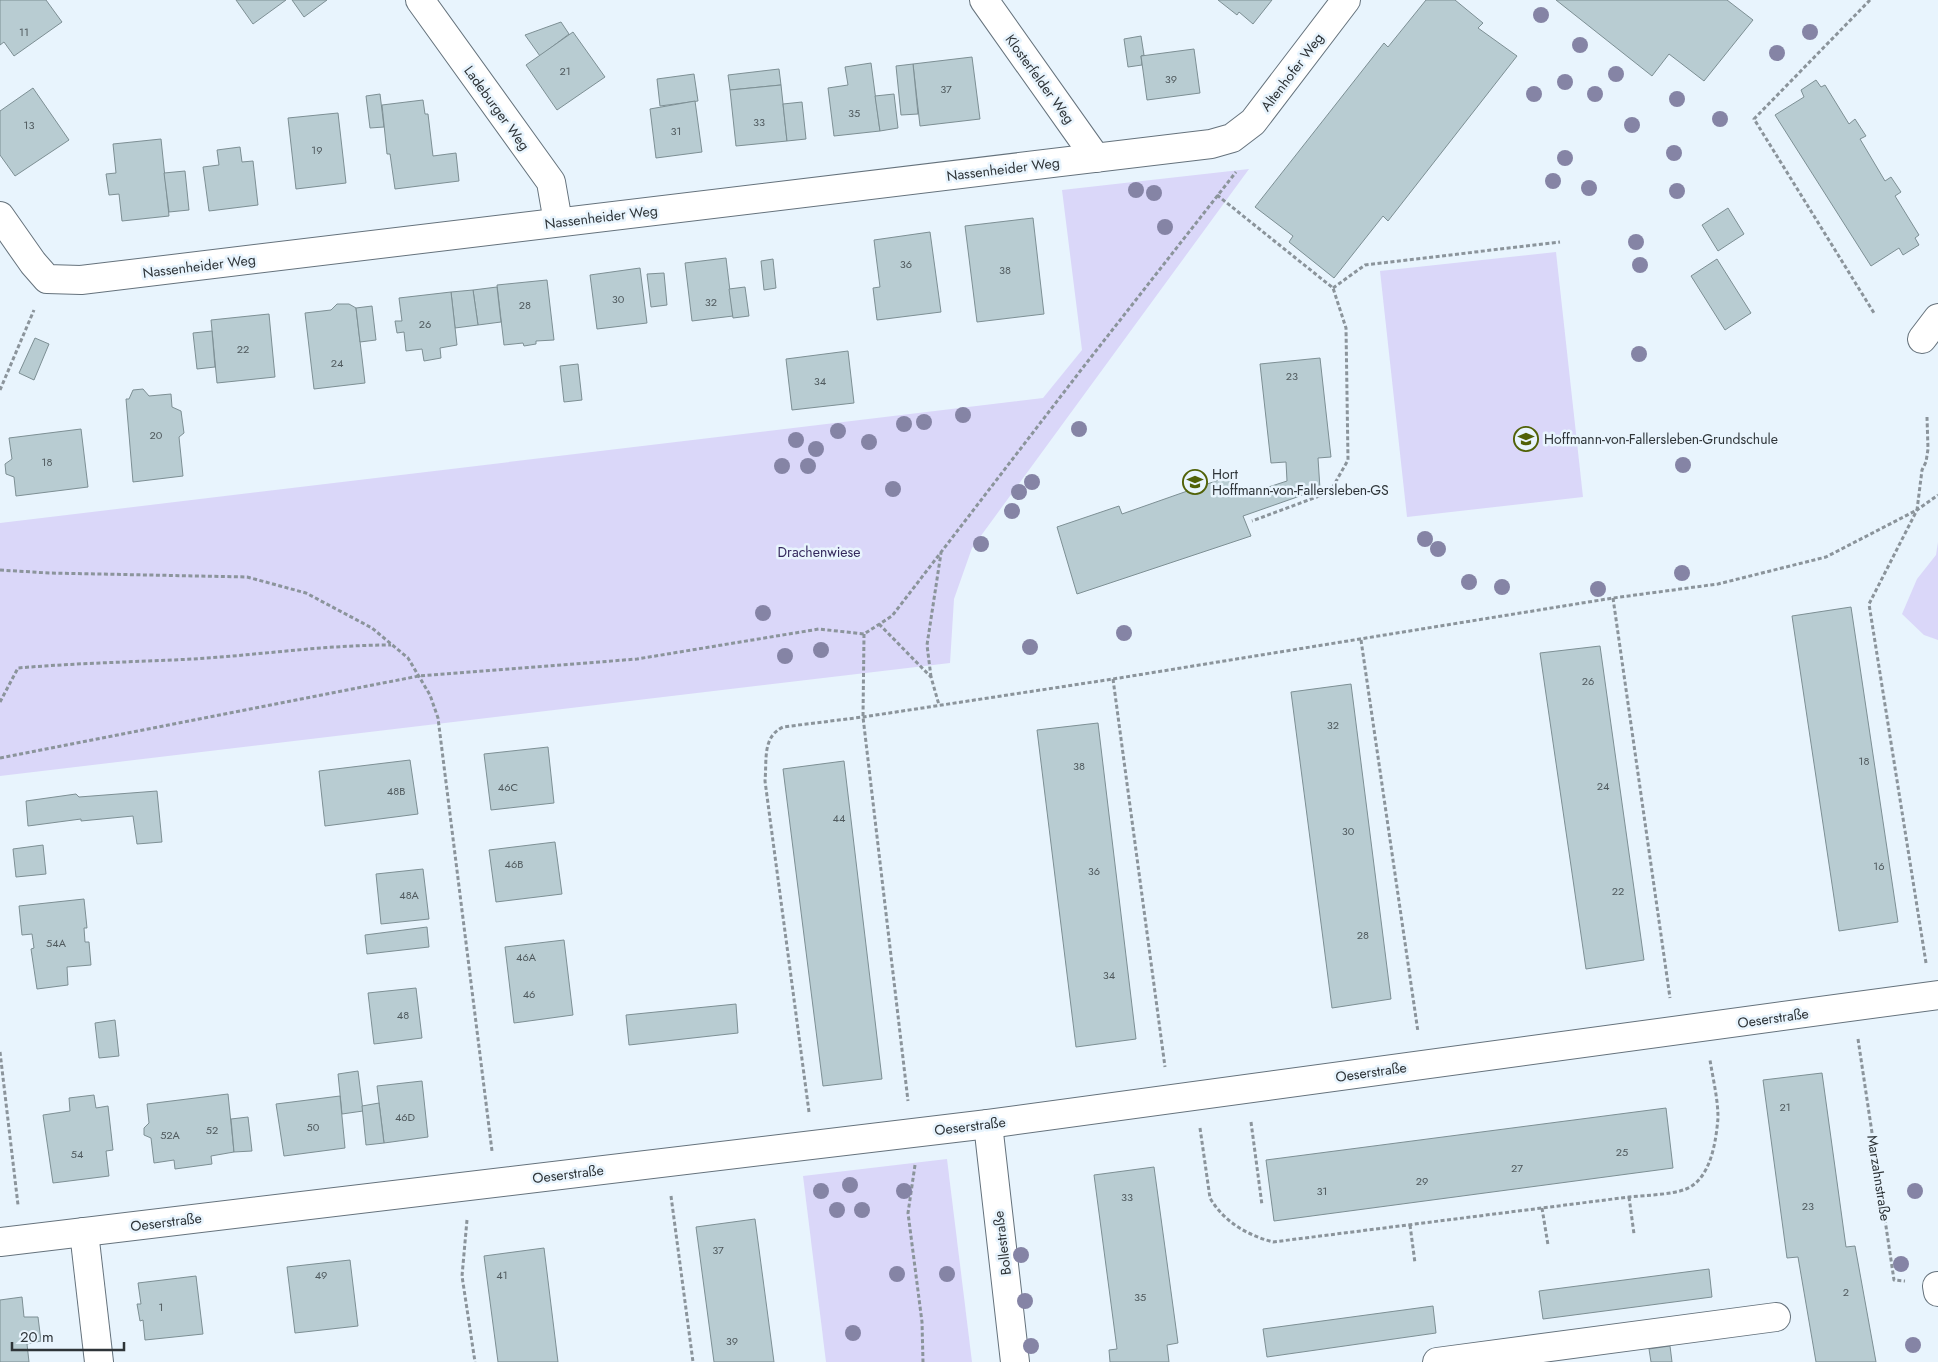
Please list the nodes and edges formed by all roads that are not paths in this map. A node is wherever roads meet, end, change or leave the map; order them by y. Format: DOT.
graph roads {
  1 [pos="420,0"];
  2 [pos="984,0"];
  3 [pos="1346,0"];
  4 [pos="1232,138"];
  5 [pos="1096,158"];
  6 [pos="0,216"];
  7 [pos="558,222"];
  8 [pos="1938,318"];
  9 [pos="1922,339"];
  10 [pos="1938,995"];
  11 [pos="988,1124"];
  12 [pos="84,1232"];
  13 [pos="0,1242"];
  14 [pos="1776,1317"];
  15 [pos="99,1362"];
  16 [pos="1016,1362"];
  17 [pos="1437,1362"];
  1 -- 7 [label="street, Ladeburger Weg"];
  2 -- 5 [label="street, Klosterfelder Weg"];
  3 -- 4 [label="street, Altenhofer Weg"];
  4 -- 5 [label="street, Nassenheider Weg"];
  5 -- 7 [label="street, Nassenheider Weg"];
  6 -- 7 [label="street, Nassenheider Weg"];
  8 -- 9 [label="street"];
  10 -- 11 [label="street, Oeserstraße"];
  11 -- 12 [label="street, Oeserstraße"];
  11 -- 16 [label="street, Bollestraße"];
  12 -- 13 [label="street, Oeserstraße"];
  12 -- 15 [label="street"];
  14 -- 17 [label="street"];
}
